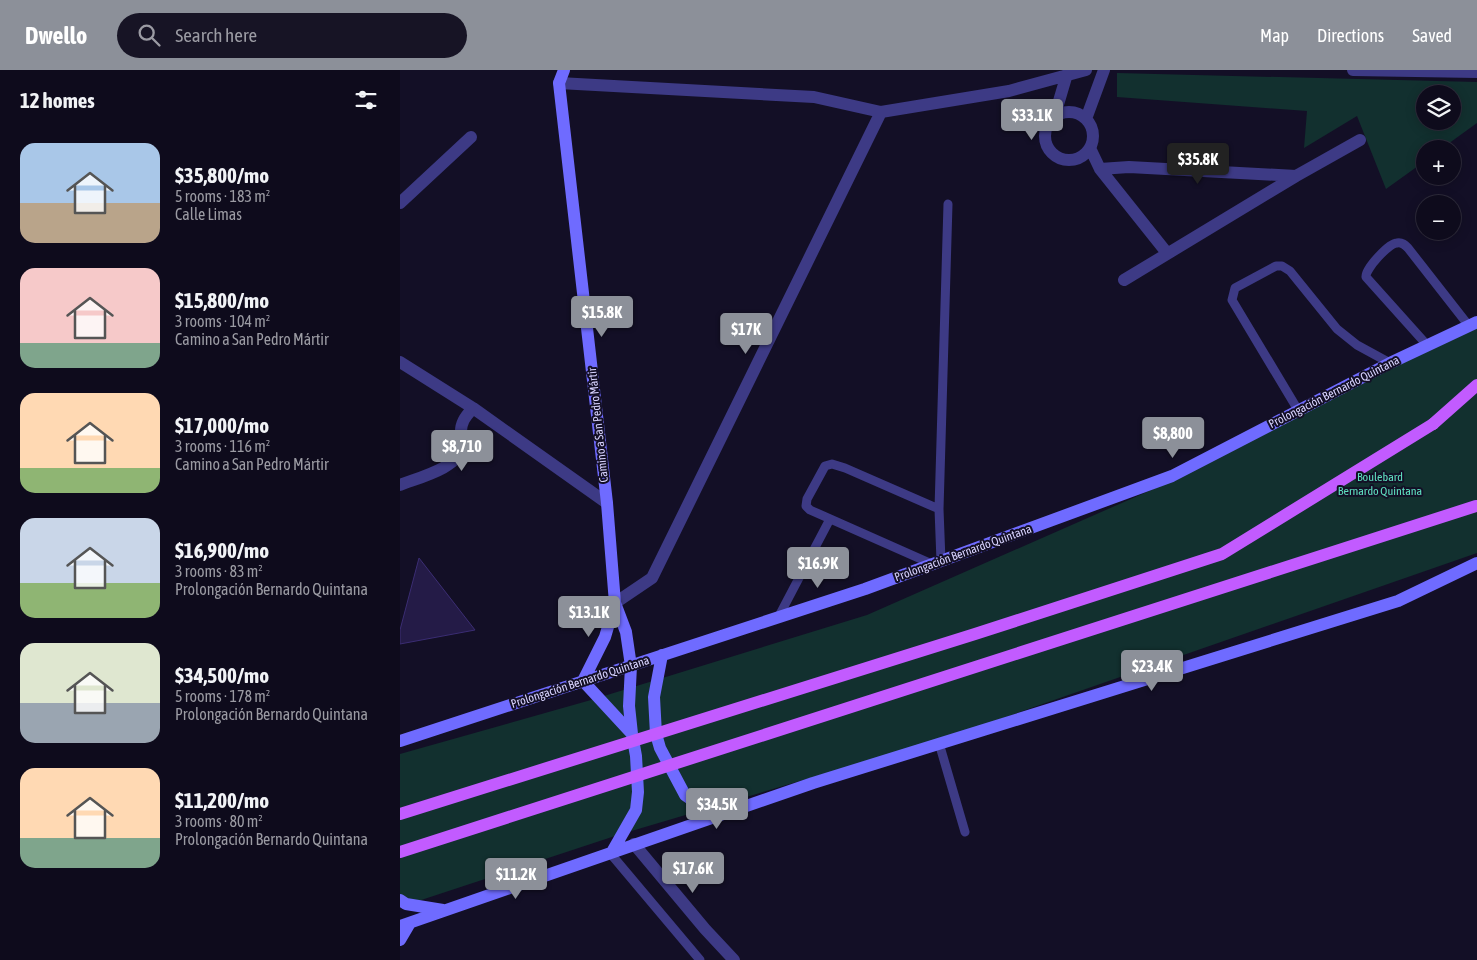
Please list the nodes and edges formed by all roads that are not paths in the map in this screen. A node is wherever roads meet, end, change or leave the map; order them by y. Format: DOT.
graph roads {
  1 [pos="564,70"];
  2 [pos="1086,70"];
  3 [pos="1104,70"];
  4 [pos="1353,70"];
  5 [pos="1456,71"];
  6 [pos="1477,72"];
  7 [pos="1067,74"];
  8 [pos="559,82"];
  9 [pos="881,112"];
  10 [pos="1054,118"];
  11 [pos="1086,119"];
  12 [pos="471,136"];
  13 [pos="1360,140"];
  14 [pos="1090,148"];
  15 [pos="1100,169"];
  16 [pos="1296,176"];
  17 [pos="400,203"];
  18 [pos="948,204"];
  19 [pos="1167,253"];
  20 [pos="1124,280"];
  21 [pos="1473,324"];
  22 [pos="1427,346"];
  23 [pos="400,362"];
  24 [pos="1390,363"];
  25 [pos="1477,385"];
  26 [pos="473,408"];
  27 [pos="1298,410"];
  28 [pos="400,485"];
  29 [pos="607,503"];
  30 [pos="1476,506"];
  31 [pos="939,509"];
  32 [pos="830,520"];
  33 [pos="936,563"];
  34 [pos="1477,563"];
  35 [pos="615,603"];
  36 [pos="779,616"];
  37 [pos="662,655"];
  38 [pos="631,666"];
  39 [pos="584,681"];
  40 [pos="632,734"];
  41 [pos="400,741"];
  42 [pos="940,743"];
  43 [pos="400,814"];
  44 [pos="715,816"];
  45 [pos="965,832"];
  46 [pos="634,844"];
  47 [pos="400,852"];
  48 [pos="611,852"];
  49 [pos="400,900"];
  50 [pos="446,910"];
  51 [pos="405,925"];
  52 [pos="400,940"];
  53 [pos="700,960"];
  54 [pos="734,960"];
  1 -- 8 [label="street, Camino a San Pedro Mártir"];
  2 -- 7 [label="street"];
  3 -- 11 [label="street"];
  4 -- 5 [label="street"];
  5 -- 6 [label="street"];
  7 -- 9 [label="street"];
  7 -- 10 [label="street"];
  8 -- 9 [label="street"];
  8 -- 29 [label="street, Camino a San Pedro Mártir"];
  9 -- 35 [label="street"];
  10 -- 11 [label="street"];
  10 -- 14 [label="street"];
  11 -- 14 [label="street"];
  12 -- 17 [label="street"];
  13 -- 16 [label="street"];
  14 -- 15 [label="street"];
  15 -- 16 [label="street"];
  15 -- 19 [label="street"];
  16 -- 19 [label="street"];
  18 -- 31 [label="lane"];
  19 -- 20 [label="street"];
  21 -- 22 [label="street, Prolongación Bernardo Quintana"];
  21 -- 22 [label="lane"];
  22 -- 24 [label="street, Prolongación Bernardo Quintana"];
  23 -- 26 [label="street"];
  24 -- 27 [label="street, Prolongación Bernardo Quintana"];
  24 -- 27 [label="lane"];
  25 -- 43 [label="main road, bridge"];
  26 -- 28 [label="street"];
  26 -- 29 [label="street"];
  27 -- 33 [label="street, Prolongación Bernardo Quintana"];
  29 -- 35 [label="street, Camino a San Pedro Mártir"];
  30 -- 47 [label="main road, bridge"];
  31 -- 32 [label="lane"];
  31 -- 33 [label="lane"];
  32 -- 33 [label="lane"];
  32 -- 36 [label="lane"];
  33 -- 36 [label="street, Prolongación Bernardo Quintana"];
  34 -- 42 [label="street"];
  35 -- 38 [label="street, Camino a San Pedro Mártir"];
  35 -- 39 [label="street, Camino a San Pedro Mártir"];
  36 -- 37 [label="street, Prolongación Bernardo Quintana"];
  37 -- 38 [label="street, Prolongación Bernardo Quintana"];
  37 -- 44 [label="street"];
  38 -- 39 [label="street, Prolongación Bernardo Quintana"];
  38 -- 40 [label="street, Camino a San Pedro Mártir"];
  39 -- 40 [label="street"];
  39 -- 41 [label="street, Prolongación Bernardo Quintana"];
  40 -- 48 [label="street, Camino a San Pedro Mártir"];
  42 -- 44 [label="street"];
  42 -- 45 [label="lane"];
  44 -- 46 [label="street"];
  46 -- 48 [label="street"];
  46 -- 54 [label="street"];
  48 -- 50 [label="street"];
  48 -- 53 [label="lane"];
  49 -- 50 [label="street"];
  50 -- 51 [label="street"];
  51 -- 52 [label="street"];
}
